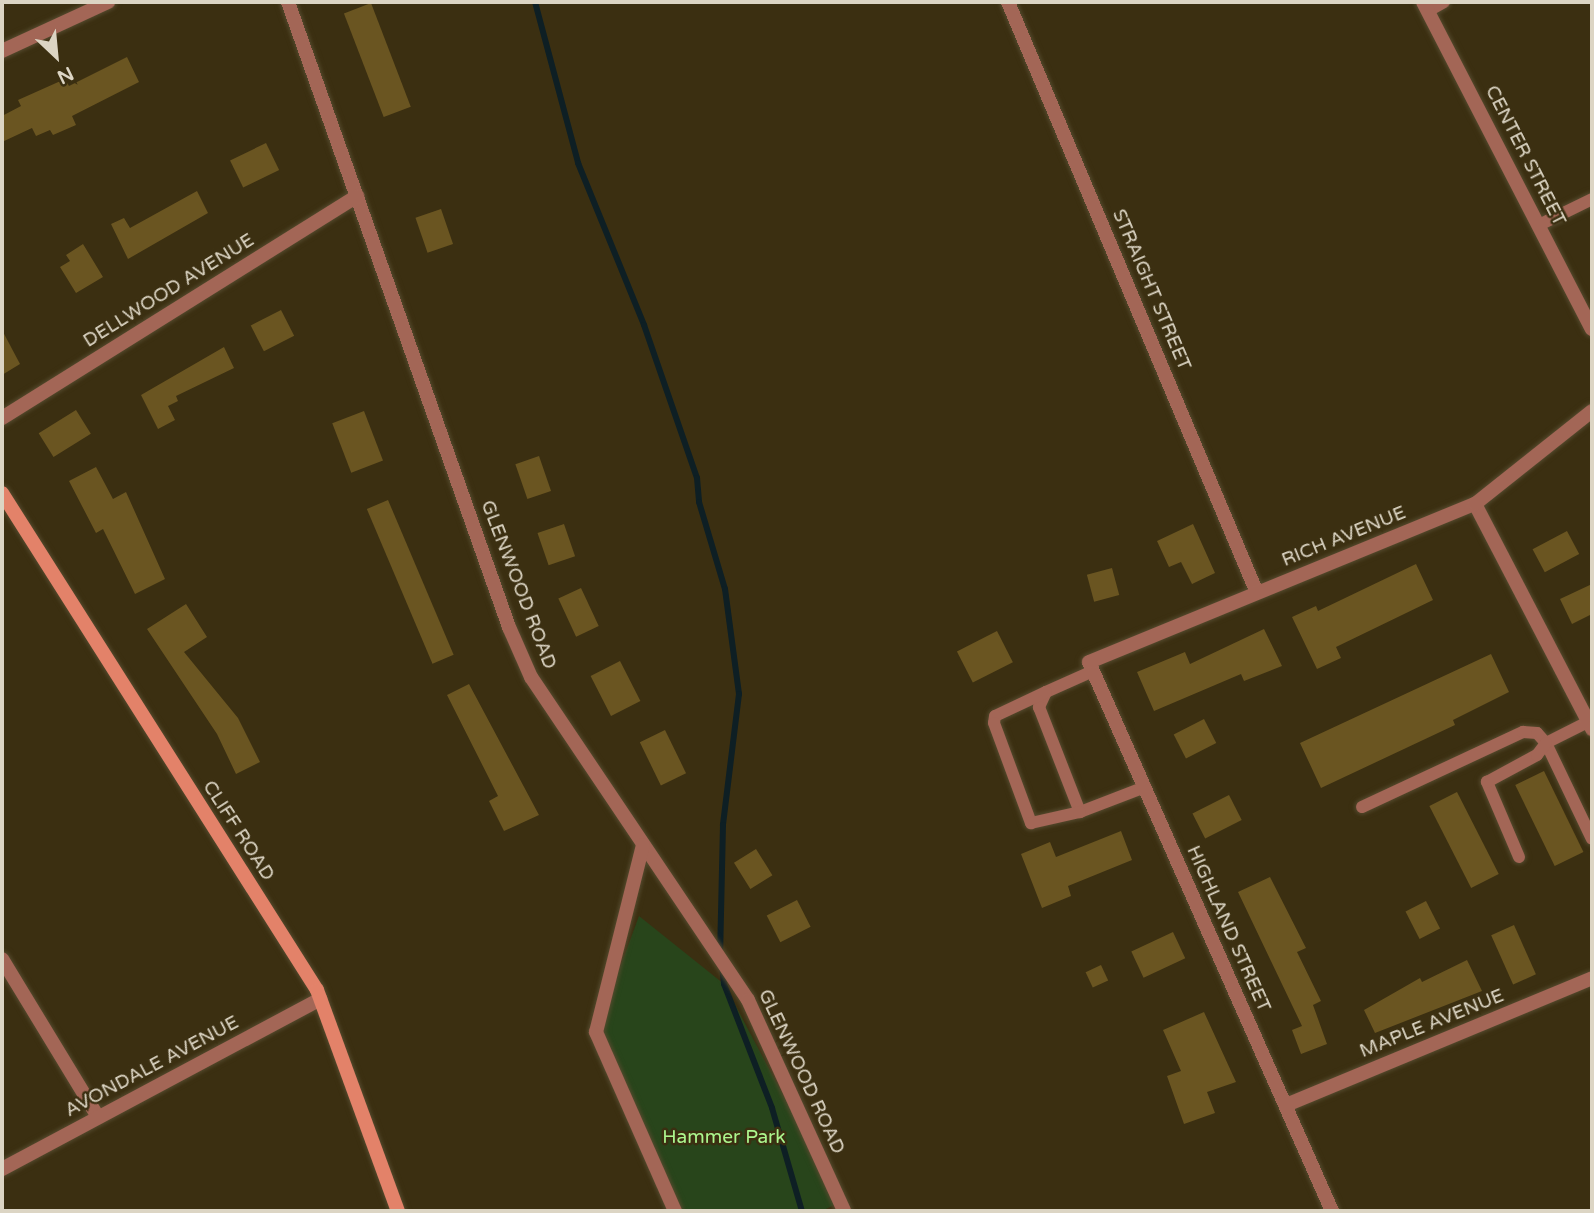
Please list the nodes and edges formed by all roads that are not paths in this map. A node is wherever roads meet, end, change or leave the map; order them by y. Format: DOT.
graph roads {
  1 [pos="108,2"];
  2 [pos="288,2"];
  3 [pos="1008,2"];
  4 [pos="1444,2"];
  5 [pos="1425,6"];
  6 [pos="2,51"];
  7 [pos="356,196"];
  8 [pos="1592,199"];
  9 [pos="1539,225"];
  10 [pos="1592,329"];
  11 [pos="1592,411"];
  12 [pos="2,418"];
  13 [pos="2,493"];
  14 [pos="1475,504"];
  15 [pos="1257,593"];
  16 [pos="1091,666"];
  17 [pos="1046,692"];
  18 [pos="1590,725"];
  19 [pos="1546,743"];
  20 [pos="1145,788"];
  21 [pos="1362,807"];
  22 [pos="1080,812"];
  23 [pos="1592,839"];
  24 [pos="643,845"];
  25 [pos="1518,857"];
  26 [pos="2,959"];
  27 [pos="1592,978"];
  28 [pos="320,999"];
  29 [pos="1286,1105"];
  30 [pos="98,1117"];
  31 [pos="2,1169"];
  32 [pos="398,1211"];
  33 [pos="675,1211"];
  34 [pos="844,1211"];
  35 [pos="1332,1211"];
  1 -- 6 [label="street"];
  2 -- 7 [label="street, GLENWOOD ROAD"];
  3 -- 15 [label="street, STRAIGHT STREET"];
  4 -- 5 [label="lane"];
  5 -- 9 [label="street, CENTER STREET"];
  7 -- 12 [label="street, DELLWOOD AVENUE"];
  7 -- 24 [label="street, GLENWOOD ROAD"];
  8 -- 9 [label="lane"];
  9 -- 10 [label="street, CENTER STREET"];
  11 -- 14 [label="street, RICH AVENUE"];
  13 -- 28 [label="street, CLIFF ROAD"];
  14 -- 15 [label="street, RICH AVENUE"];
  14 -- 18 [label="street"];
  15 -- 16 [label="street, RICH AVENUE"];
  16 -- 17 [label="lane"];
  16 -- 20 [label="street, HIGHLAND STREET"];
  17 -- 22 [label="lane"];
  17 -- 22 [label="lane"];
  18 -- 19 [label="lane"];
  19 -- 21 [label="lane"];
  19 -- 23 [label="lane"];
  19 -- 25 [label="lane"];
  20 -- 22 [label="lane"];
  20 -- 29 [label="street, HIGHLAND STREET"];
  24 -- 33 [label="street"];
  24 -- 34 [label="street, GLENWOOD ROAD"];
  26 -- 30 [label="street"];
  27 -- 29 [label="street, MAPLE AVENUE"];
  28 -- 30 [label="street, AVONDALE AVENUE"];
  28 -- 32 [label="street, CLIFF ROAD"];
  29 -- 35 [label="street, HIGHLAND STREET"];
  30 -- 31 [label="street, AVONDALE AVENUE"];
}
